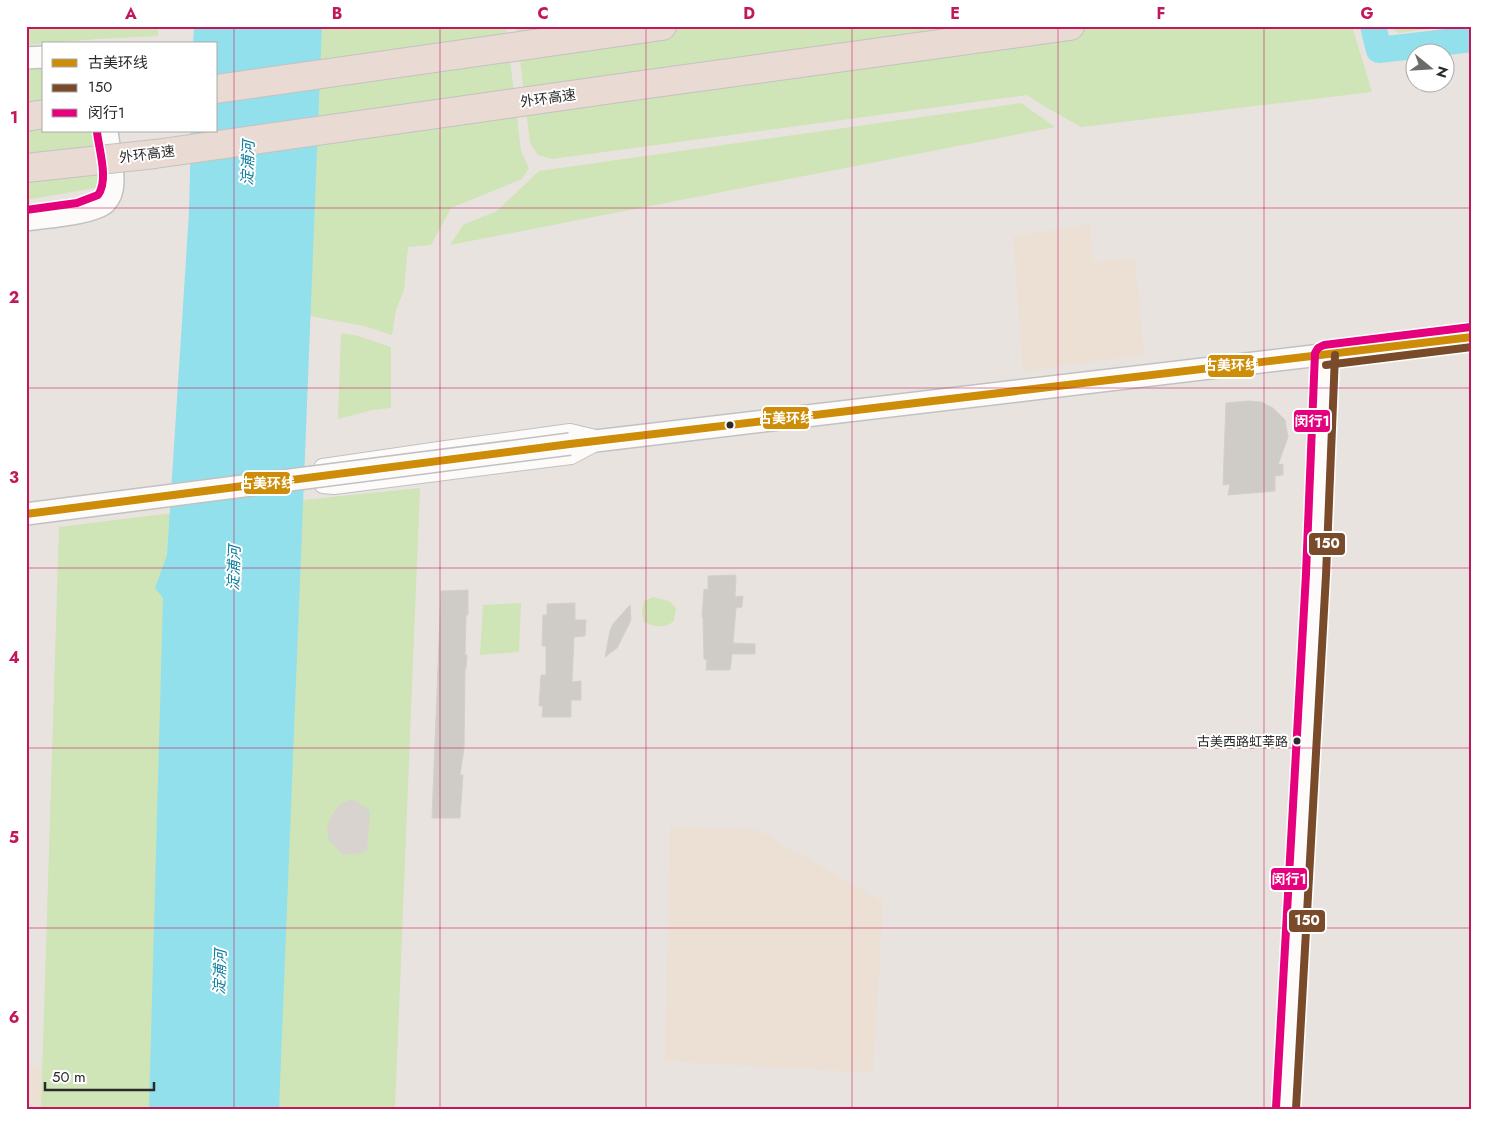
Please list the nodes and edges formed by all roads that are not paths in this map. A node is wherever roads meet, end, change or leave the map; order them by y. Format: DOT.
graph roads {
  1 [pos="662,26"];
  2 [pos="1070,26"];
  3 [pos="42,57"];
  4 [pos="26,58"];
  5 [pos="218,89"];
  6 [pos="42,104"];
  7 [pos="26,105"];
  8 [pos="42,114"];
  9 [pos="26,117"];
  10 [pos="107,132"];
  11 [pos="154,154"];
  12 [pos="26,168"];
  13 [pos="26,178"];
  14 [pos="26,220"];
  15 [pos="1472,337"];
  16 [pos="1325,355"];
  17 [pos="599,440"];
  18 [pos="26,514"];
  19 [pos="1286,1109"];
  1 -- 5 [label="highway"];
  2 -- 11 [label="highway, 外环高速, bridge"];
  3 -- 4 [label="street"];
  6 -- 7 [label="highway"];
  8 -- 9 [label="highway"];
  10 -- 14 [label="street"];
  11 -- 12 [label="highway, 外环高速, bridge"];
  11 -- 13 [label="highway, bridge"];
  15 -- 16 [label="street"];
  16 -- 17 [label="street"];
  16 -- 19 [label="street"];
  17 -- 17 [label="street"];
  17 -- 18 [label="street, bridge"];
}
